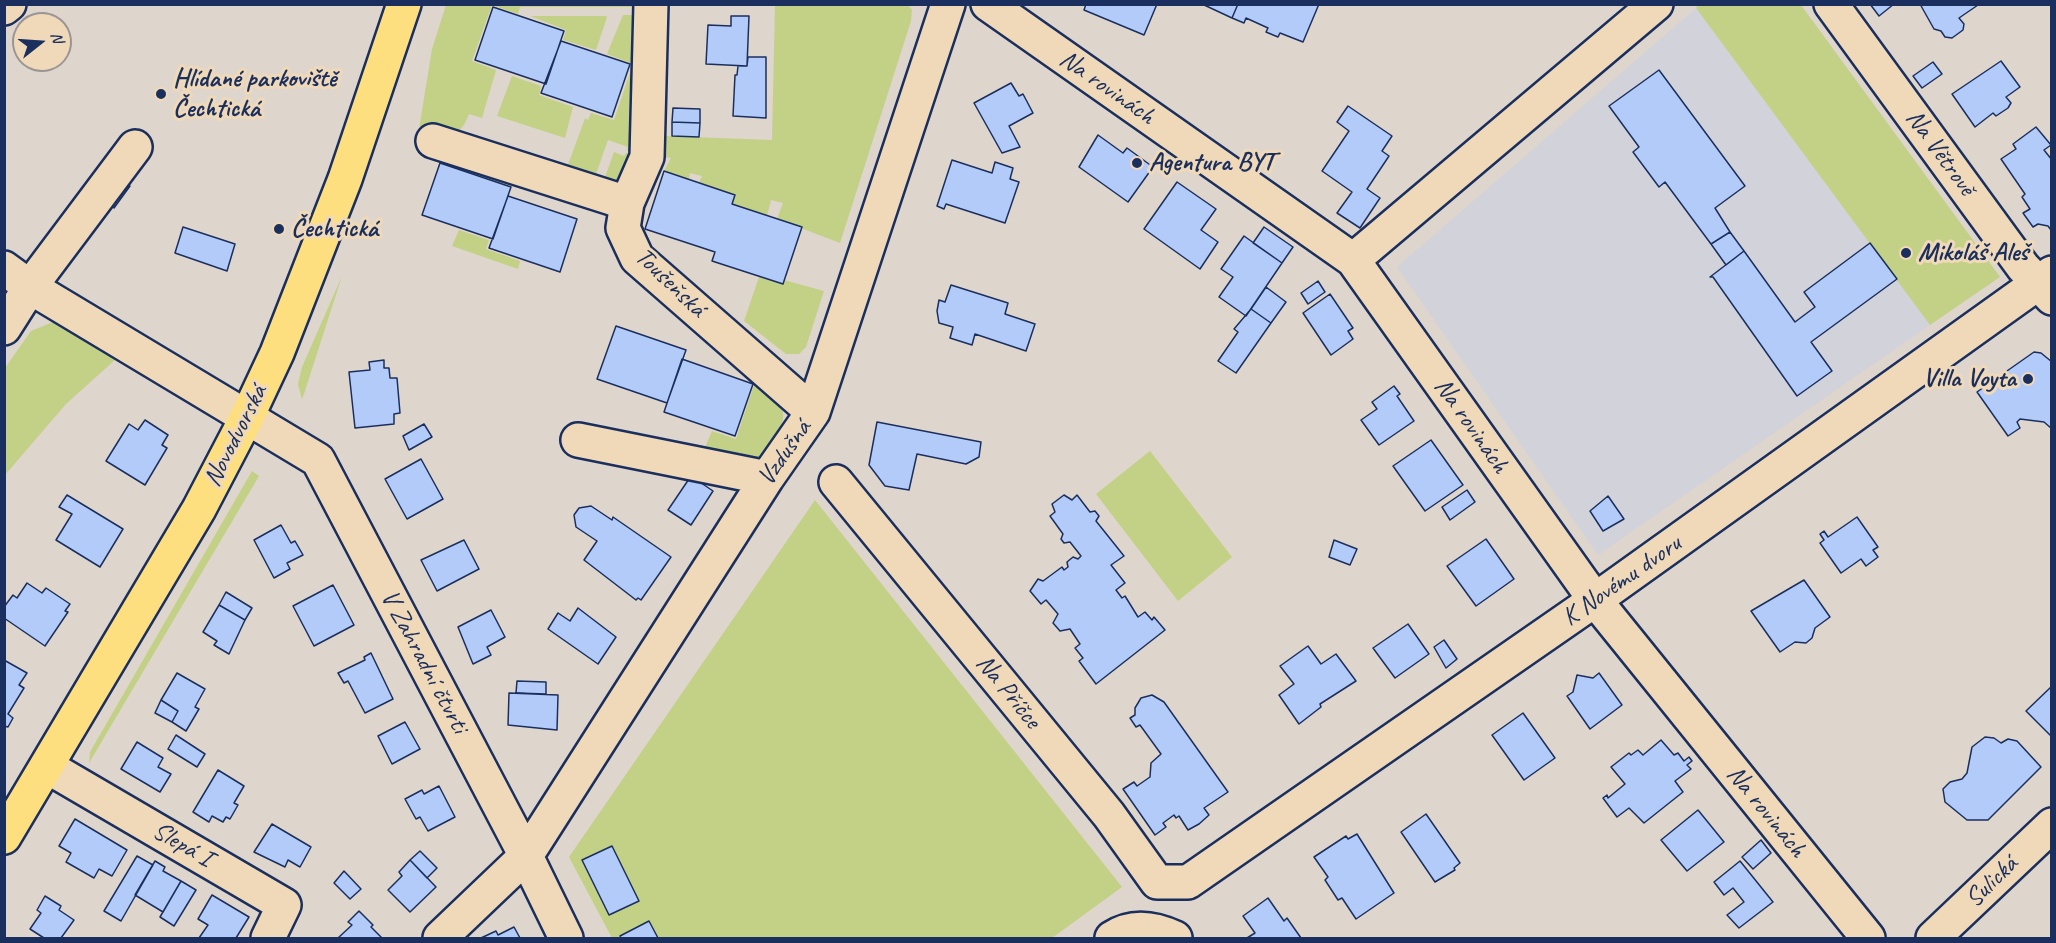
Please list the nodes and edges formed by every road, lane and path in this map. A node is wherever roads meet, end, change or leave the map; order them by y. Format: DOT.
graph roads {
  1 [pos="9,4"];
  2 [pos="404,4"];
  3 [pos="651,4"];
  4 [pos="948,4"];
  5 [pos="988,4"];
  6 [pos="1656,4"];
  7 [pos="1831,4"];
  8 [pos="4,8"];
  9 [pos="433,141"];
  10 [pos="135,147"];
  11 [pos="627,203"];
  12 [pos="1353,260"];
  13 [pos="17,278"];
  14 [pos="2041,280"];
  15 [pos="4,328"];
  16 [pos="813,412"];
  17 [pos="247,417"];
  18 [pos="578,440"];
  19 [pos="767,478"];
  20 [pos="836,482"];
  21 [pos="1595,600"];
  22 [pos="48,767"];
  23 [pos="2052,825"];
  24 [pos="4,837"];
  25 [pos="526,856"];
  26 [pos="1188,882"];
  27 [pos="268,939"];
  28 [pos="440,939"];
  29 [pos="566,939"];
  30 [pos="1112,939"];
  31 [pos="1175,939"];
  32 [pos="1868,939"];
  33 [pos="1933,939"];
  1 -- 8 [label="street"];
  2 -- 17 [label="main road, Novodvorská"];
  3 -- 11 [label="street, Toušeňská"];
  4 -- 16 [label="street, Vzdušná"];
  5 -- 12 [label="street, Na rovinách"];
  6 -- 12 [label="street"];
  7 -- 14 [label="street, Na Větrově"];
  9 -- 11 [label="street"];
  10 -- 13 [label="street"];
  11 -- 16 [label="street, Toušeňská"];
  12 -- 21 [label="street, Na rovinách"];
  13 -- 15 [label="street"];
  13 -- 17 [label="street"];
  14 -- 21 [label="street, K Novému dvoru"];
  16 -- 19 [label="street, Vzdušná"];
  17 -- 22 [label="main road, Novodvorská"];
  17 -- 25 [label="street, V Zahradní čtvrti"];
  18 -- 19 [label="street"];
  19 -- 25 [label="street, Vzdušná"];
  20 -- 26 [label="street, Na Příčce"];
  21 -- 26 [label="street, K Novému dvoru"];
  21 -- 32 [label="street, Na rovinách"];
  22 -- 24 [label="main road, Novodvorská"];
  22 -- 27 [label="street, Slepá I"];
  23 -- 33 [label="street, Sulická"];
  25 -- 28 [label="street"];
  25 -- 29 [label="street, V Zahradní čtvrti"];
  30 -- 31 [label="street"];
}
